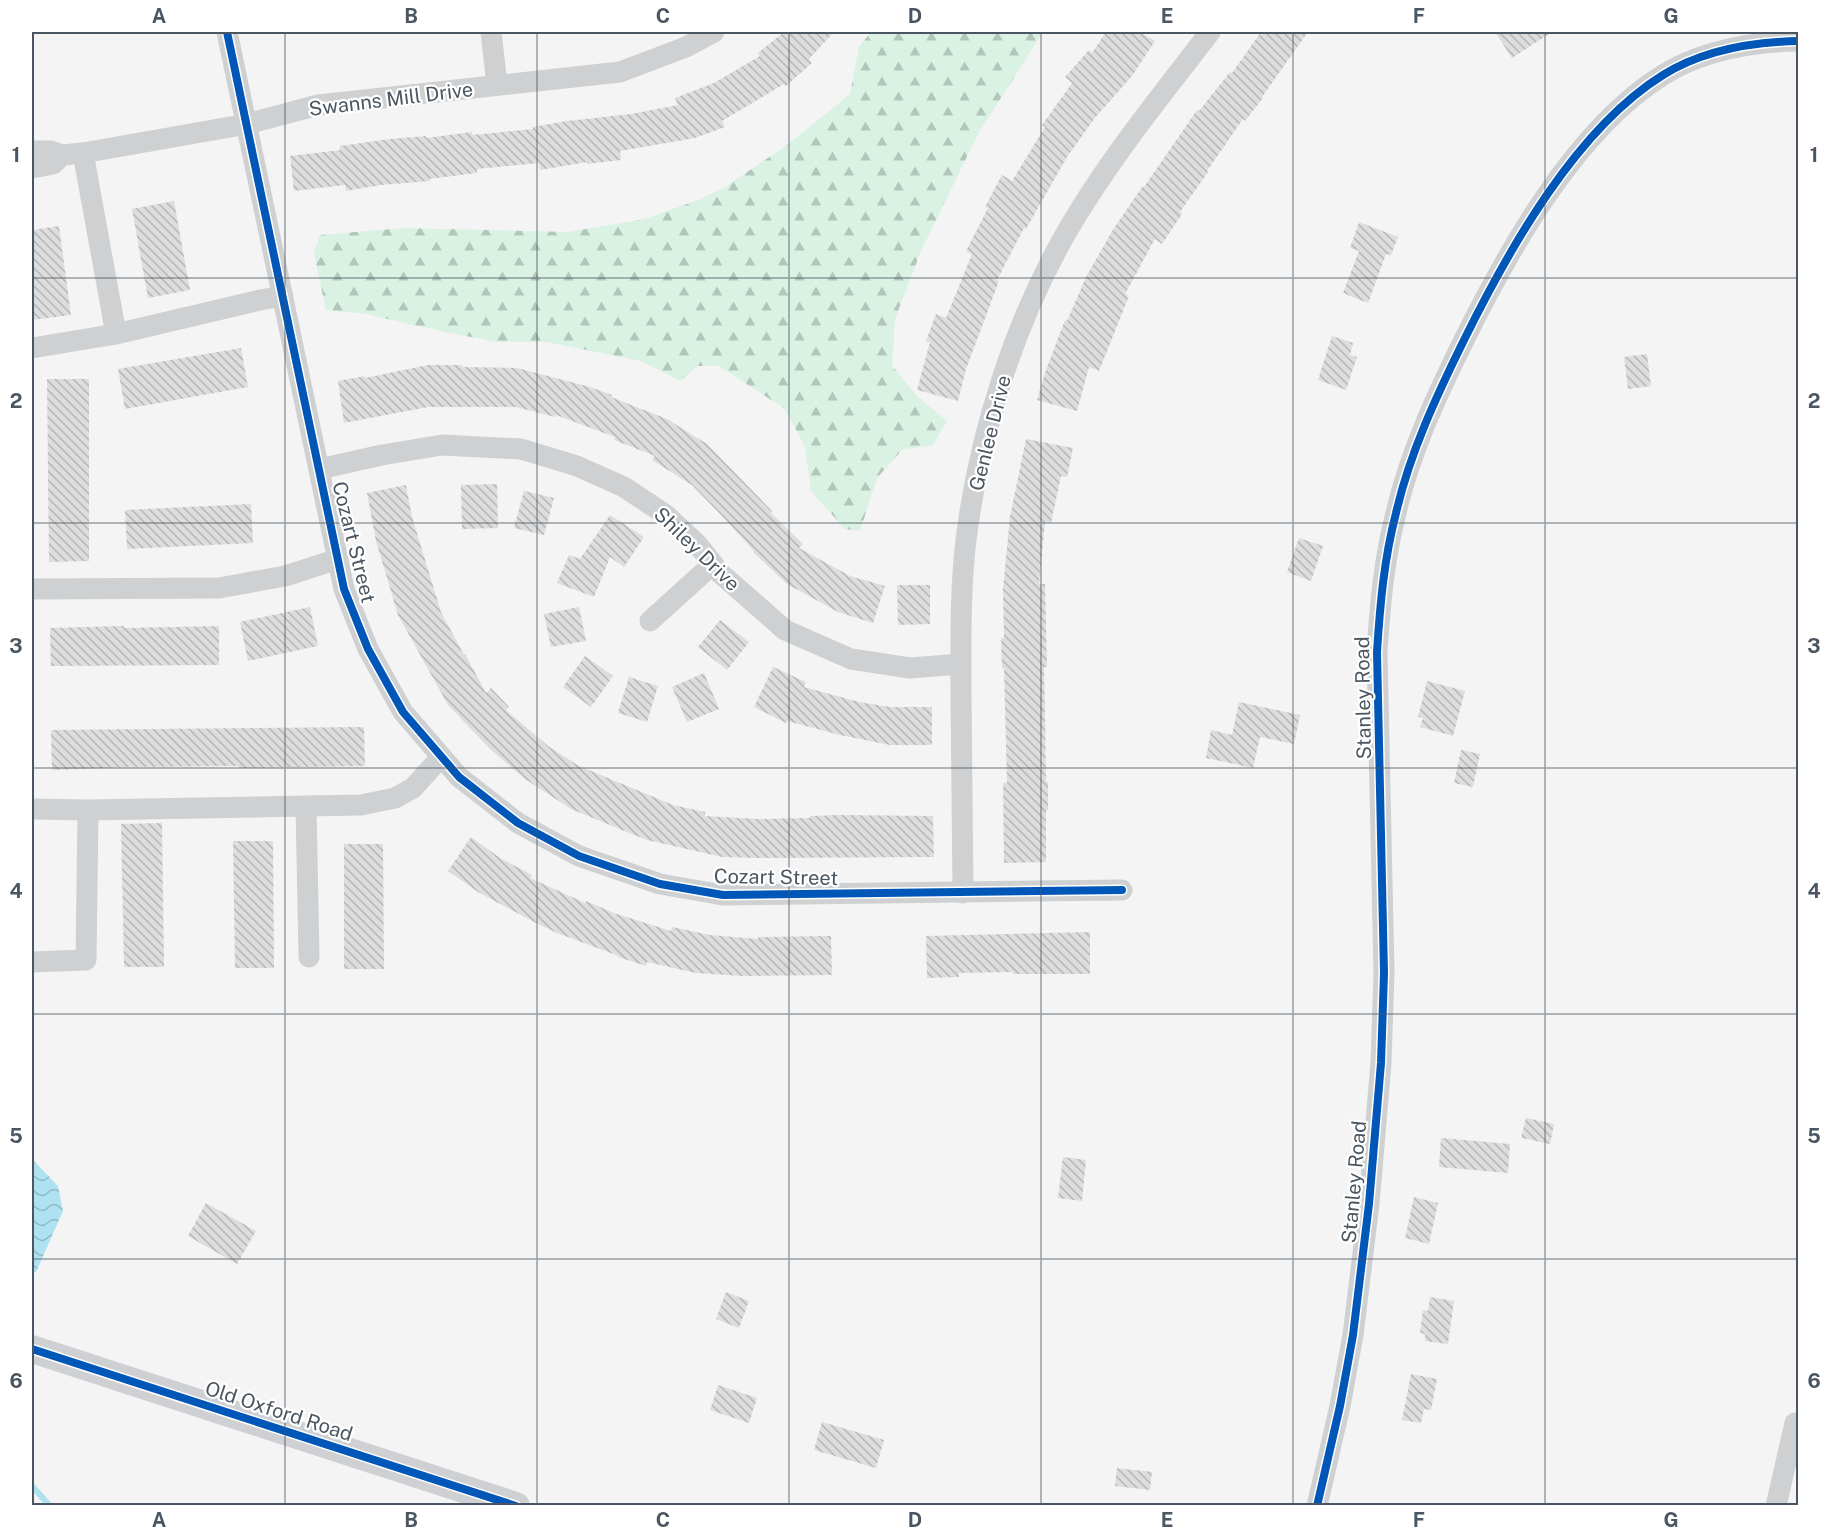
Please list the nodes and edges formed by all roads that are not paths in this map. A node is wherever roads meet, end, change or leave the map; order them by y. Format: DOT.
graph roads {
  1 [pos="227,32"];
  2 [pos="491,32"];
  3 [pos="714,32"];
  4 [pos="1210,32"];
  5 [pos="1798,41"];
  6 [pos="496,86"];
  7 [pos="247,124"];
  8 [pos="32,151"];
  9 [pos="83,153"];
  10 [pos="62,155"];
  11 [pos="32,168"];
  12 [pos="283,296"];
  13 [pos="116,334"];
  14 [pos="32,348"];
  15 [pos="319,469"];
  16 [pos="338,559"];
  17 [pos="713,564"];
  18 [pos="32,589"];
  19 [pos="650,621"];
  20 [pos="961,664"];
  21 [pos="441,757"];
  22 [pos="306,806"];
  23 [pos="32,809"];
  24 [pos="88,810"];
  25 [pos="1122,890"];
  26 [pos="963,893"];
  27 [pos="309,957"];
  28 [pos="32,962"];
  29 [pos="32,1348"];
  30 [pos="1794,1423"];
  31 [pos="516,1506"];
  32 [pos="1317,1506"];
  33 [pos="1776,1506"];
  1 -- 7 [label="street, Cozart Street"];
  2 -- 6 [label="street"];
  3 -- 6 [label="street, Swanns Mill Drive"];
  4 -- 20 [label="street, Genlee Drive"];
  5 -- 32 [label="street, Stanley Road"];
  6 -- 7 [label="street, Swanns Mill Drive"];
  7 -- 9 [label="street, Swanns Mill Drive"];
  7 -- 12 [label="street, Cozart Street"];
  8 -- 10 [label="street, Swanns Mill Drive"];
  9 -- 10 [label="street, Swanns Mill Drive"];
  9 -- 13 [label="street"];
  10 -- 11 [label="street, Swanns Mill Drive"];
  12 -- 13 [label="street"];
  12 -- 15 [label="street, Cozart Street"];
  13 -- 14 [label="street"];
  15 -- 16 [label="street, Cozart Street"];
  15 -- 17 [label="street, Shiley Drive"];
  16 -- 18 [label="street, Cozart Street"];
  16 -- 21 [label="street, Cozart Street"];
  17 -- 19 [label="street"];
  17 -- 20 [label="street, Shiley Drive"];
  20 -- 26 [label="street, Genlee Drive"];
  21 -- 22 [label="street"];
  21 -- 26 [label="street, Cozart Street"];
  22 -- 24 [label="street"];
  22 -- 27 [label="street"];
  23 -- 24 [label="street"];
  24 -- 28 [label="street"];
  25 -- 26 [label="street, Cozart Street"];
  29 -- 31 [label="street, Old Oxford Road"];
  30 -- 33 [label="street"];
}
